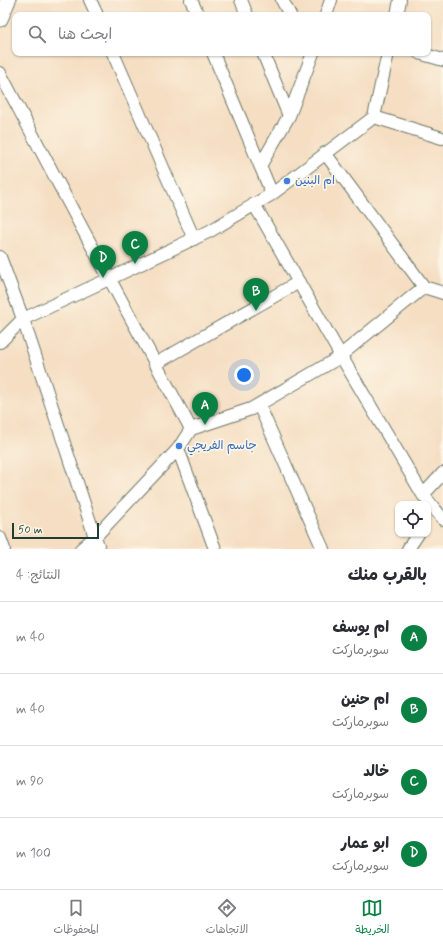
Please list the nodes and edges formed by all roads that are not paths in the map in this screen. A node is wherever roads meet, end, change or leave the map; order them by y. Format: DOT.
graph roads {
  1 [pos="8,0"];
  2 [pos="90,0"];
  3 [pos="191,0"];
  4 [pos="241,0"];
  5 [pos="282,0"];
  6 [pos="331,0"];
  7 [pos="400,0"];
  8 [pos="95,12"];
  9 [pos="197,12"];
  10 [pos="246,12"];
  11 [pos="288,12"];
  12 [pos="327,12"];
  13 [pos="398,12"];
  14 [pos="0,19"];
  15 [pos="114,56"];
  16 [pos="214,56"];
  17 [pos="264,56"];
  18 [pos="311,56"];
  19 [pos="387,56"];
  20 [pos="429,56"];
  21 [pos="443,60"];
  22 [pos="0,73"];
  23 [pos="289,116"];
  24 [pos="374,117"];
  25 [pos="442,138"];
  26 [pos="325,153"];
  27 [pos="260,166"];
  28 [pos="272,194"];
  29 [pos="254,204"];
  30 [pos="194,239"];
  31 [pos="0,258"];
  32 [pos="109,279"];
  33 [pos="299,282"];
  34 [pos="424,287"];
  35 [pos="443,292"];
  36 [pos="23,319"];
  37 [pos="0,342"];
  38 [pos="341,356"];
  39 [pos="155,364"];
  40 [pos="259,404"];
  41 [pos="191,429"];
  42 [pos="178,449"];
  43 [pos="443,473"];
  44 [pos="423,495"];
  45 [pos="435,509"];
  46 [pos="431,515"];
  47 [pos="443,519"];
  48 [pos="94,537"];
  49 [pos="416,537"];
  50 [pos="0,538"];
  51 [pos="4,549"];
  52 [pos="81,549"];
  53 [pos="99,549"];
  54 [pos="215,549"];
  55 [pos="323,549"];
  56 [pos="408,549"];
  1 -- 14 [label="street"];
  2 -- 8 [label="street"];
  3 -- 9 [label="street"];
  4 -- 10 [label="street"];
  5 -- 11 [label="street"];
  6 -- 12 [label="street"];
  7 -- 13 [label="street"];
  15 -- 30 [label="street"];
  16 -- 27 [label="street"];
  17 -- 23 [label="street"];
  18 -- 23 [label="street"];
  19 -- 24 [label="street"];
  20 -- 21 [label="street"];
  22 -- 32 [label="street"];
  23 -- 27 [label="street"];
  24 -- 25 [label="street"];
  24 -- 26 [label="street"];
  26 -- 28 [label="street"];
  26 -- 34 [label="street"];
  27 -- 28 [label="street"];
  28 -- 29 [label="street"];
  29 -- 30 [label="street"];
  29 -- 33 [label="street"];
  30 -- 32 [label="street"];
  31 -- 36 [label="street"];
  32 -- 36 [label="street"];
  32 -- 39 [label="street"];
  33 -- 38 [label="street"];
  33 -- 39 [label="street"];
  34 -- 35 [label="street"];
  34 -- 38 [label="street"];
  36 -- 37 [label="street"];
  36 -- 48 [label="street"];
  38 -- 40 [label="street"];
  38 -- 44 [label="street"];
  39 -- 41 [label="street"];
  40 -- 41 [label="street"];
  40 -- 55 [label="street"];
  41 -- 42 [label="street"];
  42 -- 48 [label="street"];
  42 -- 54 [label="street"];
  43 -- 44 [label="street"];
  44 -- 45 [label="street"];
  45 -- 46 [label="street"];
  45 -- 47 [label="street"];
  48 -- 52 [label="street"];
  48 -- 53 [label="street"];
  49 -- 56 [label="street"];
  50 -- 51 [label="street"];
}
